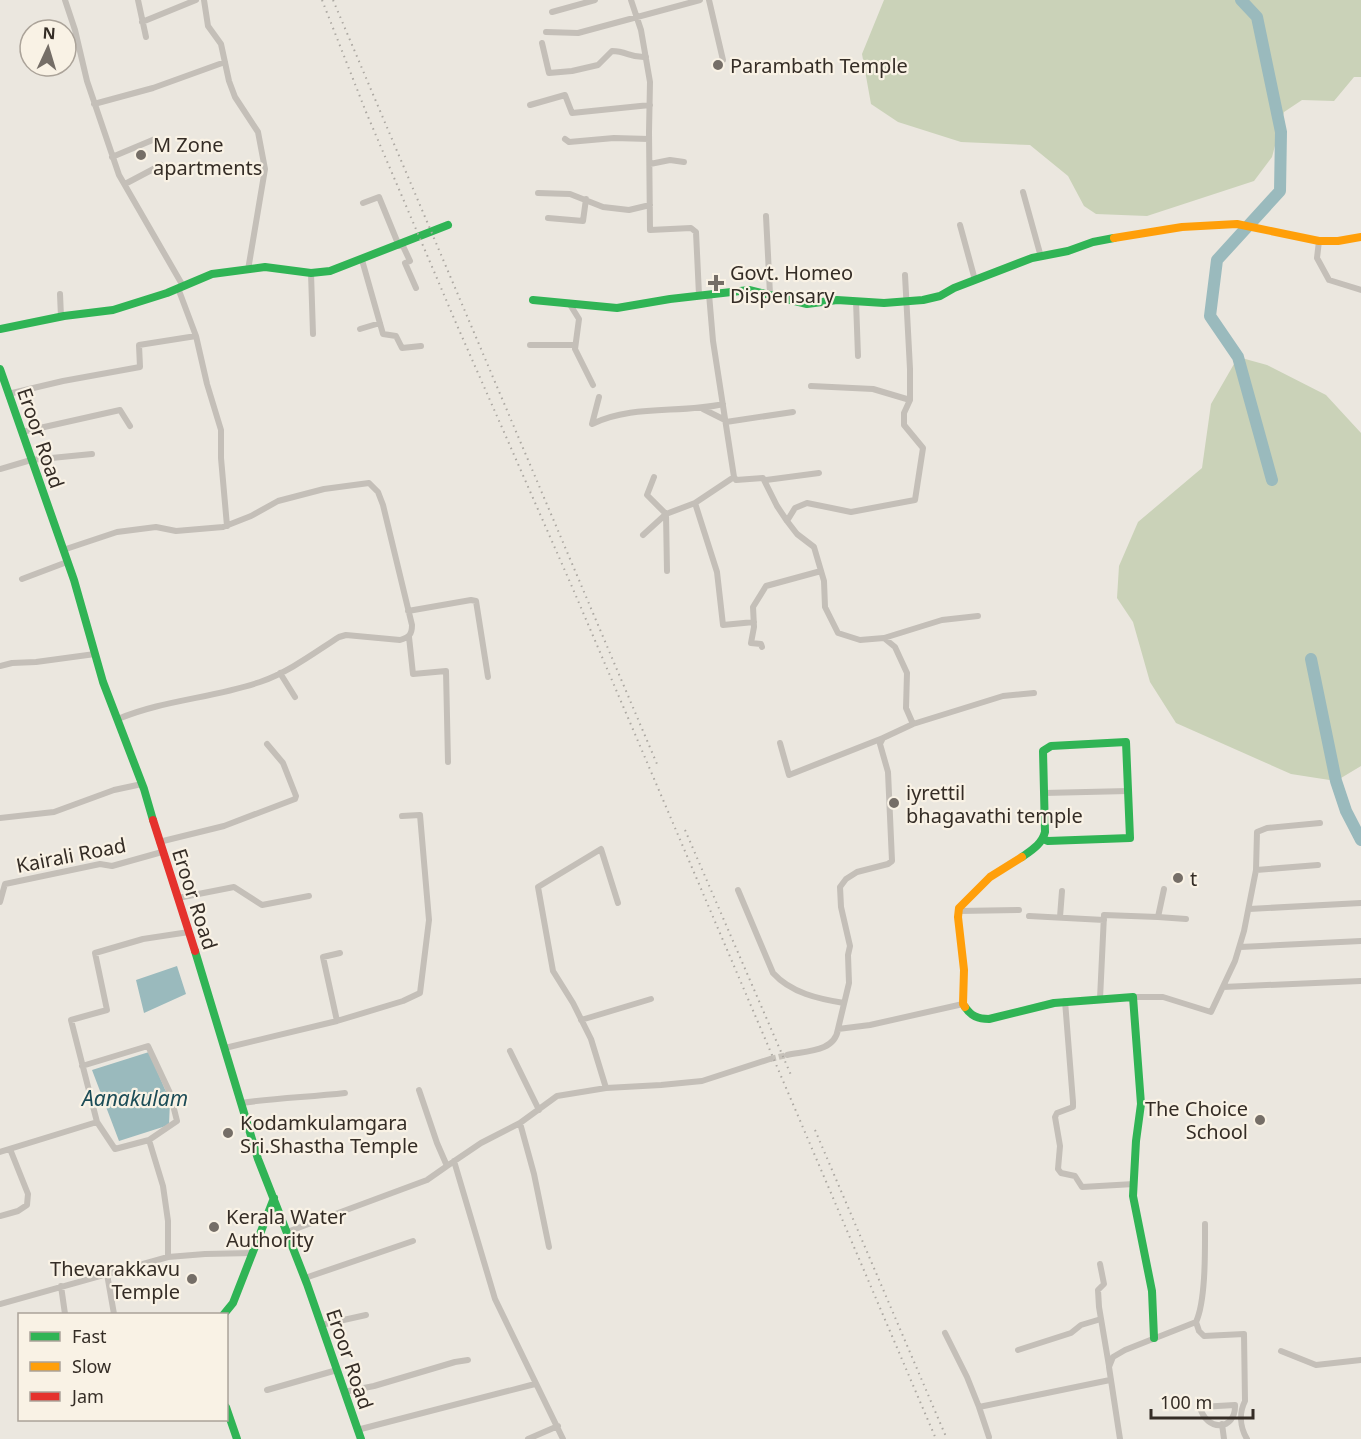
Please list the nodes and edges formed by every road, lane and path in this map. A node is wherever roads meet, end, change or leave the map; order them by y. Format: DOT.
graph roads {
  1 [pos="64,0"];
  2 [pos="138,0"];
  3 [pos="196,0"];
  4 [pos="204,0"];
  5 [pos="595,0"];
  6 [pos="631,0"];
  7 [pos="700,0"];
  8 [pos="709,0"];
  9 [pos="552,12"];
  10 [pos="636,17"];
  11 [pos="142,22"];
  12 [pos="546,32"];
  13 [pos="146,37"];
  14 [pos="543,43"];
  15 [pos="646,57"];
  16 [pos="723,60"];
  17 [pos="225,62"];
  18 [pos="94,104"];
  19 [pos="530,105"];
  20 [pos="650,105"];
  21 [pos="155,139"];
  22 [pos="565,139"];
  23 [pos="649,139"];
  24 [pos="112,157"];
  25 [pos="684,162"];
  26 [pos="650,164"];
  27 [pos="161,165"];
  28 [pos="125,184"];
  29 [pos="1023,192"];
  30 [pos="538,193"];
  31 [pos="586,200"];
  32 [pos="363,204"];
  33 [pos="650,205"];
  34 [pos="766,216"];
  35 [pos="548,218"];
  36 [pos="448,225"];
  37 [pos="960,225"];
  38 [pos="1361,237"];
  39 [pos="1319,241"];
  40 [pos="401,245"];
  41 [pos="1041,256"];
  42 [pos="362,260"];
  43 [pos="248,270"];
  44 [pos="311,273"];
  45 [pos="904,276"];
  46 [pos="975,280"];
  47 [pos="181,287"];
  48 [pos="416,288"];
  49 [pos="1361,290"];
  50 [pos="60,294"];
  51 [pos="709,294"];
  52 [pos="770,294"];
  53 [pos="699,295"];
  54 [pos="533,300"];
  55 [pos="856,301"];
  56 [pos="905,301"];
  57 [pos="569,303"];
  58 [pos="61,317"];
  59 [pos="380,323"];
  60 [pos="0,328"];
  61 [pos="360,329"];
  62 [pos="313,334"];
  63 [pos="196,336"];
  64 [pos="530,345"];
  65 [pos="575,345"];
  66 [pos="421,346"];
  67 [pos="858,356"];
  68 [pos="1,374"];
  69 [pos="594,385"];
  70 [pos="811,386"];
  71 [pos="8,394"];
  72 [pos="599,397"];
  73 [pos="910,400"];
  74 [pos="723,404"];
  75 [pos="702,409"];
  76 [pos="793,412"];
  77 [pos="726,421"];
  78 [pos="130,426"];
  79 [pos="21,432"];
  80 [pos="92,454"];
  81 [pos="31,460"];
  82 [pos="0,469"];
  83 [pos="819,473"];
  84 [pos="654,477"];
  85 [pos="734,477"];
  86 [pos="766,480"];
  87 [pos="695,503"];
  88 [pos="666,514"];
  89 [pos="787,521"];
  90 [pos="227,526"];
  91 [pos="643,535"];
  92 [pos="63,550"];
  93 [pos="67,561"];
  94 [pos="667,571"];
  95 [pos="821,571"];
  96 [pos="22,579"];
  97 [pos="408,611"];
  98 [pos="978,616"];
  99 [pos="753,622"];
  100 [pos="409,637"];
  101 [pos="884,638"];
  102 [pos="762,647"];
  103 [pos="95,654"];
  104 [pos="0,666"];
  105 [pos="280,673"];
  106 [pos="488,677"];
  107 [pos="1034,693"];
  108 [pos="295,697"];
  109 [pos="118,719"];
  110 [pos="913,724"];
  111 [pos="883,738"];
  112 [pos="780,743"];
  113 [pos="267,744"];
  114 [pos="448,762"];
  115 [pos="142,784"];
  116 [pos="1128,791"];
  117 [pos="1044,793"];
  118 [pos="402,816"];
  119 [pos="0,818"];
  120 [pos="1320,823"];
  121 [pos="1043,839"];
  122 [pos="159,842"];
  123 [pos="162,852"];
  124 [pos="1318,865"];
  125 [pos="1256,870"];
  126 [pos="1164,889"];
  127 [pos="738,890"];
  128 [pos="1062,891"];
  129 [pos="309,896"];
  130 [pos="178,898"];
  131 [pos="0,902"];
  132 [pos="618,903"];
  133 [pos="1361,903"];
  134 [pos="1249,909"];
  135 [pos="1018,910"];
  136 [pos="959,911"];
  137 [pos="1029,915"];
  138 [pos="1060,917"];
  139 [pos="1158,917"];
  140 [pos="1186,919"];
  141 [pos="1104,920"];
  142 [pos="189,932"];
  143 [pos="1361,941"];
  144 [pos="1240,947"];
  145 [pos="340,953"];
  146 [pos="1361,981"];
  147 [pos="1223,987"];
  148 [pos="1133,997"];
  149 [pos="651,999"];
  150 [pos="1100,999"];
  151 [pos="1065,1001"];
  152 [pos="844,1003"];
  153 [pos="963,1004"];
  154 [pos="581,1020"];
  155 [pos="337,1021"];
  156 [pos="838,1029"];
  157 [pos="225,1048"];
  158 [pos="510,1051"];
  159 [pos="787,1055"];
  160 [pos="770,1059"];
  161 [pos="82,1066"];
  162 [pos="606,1088"];
  163 [pos="419,1090"];
  164 [pos="345,1093"];
  165 [pos="241,1103"];
  166 [pos="539,1110"];
  167 [pos="97,1122"];
  168 [pos="520,1123"];
  169 [pos="149,1140"];
  170 [pos="10,1149"];
  171 [pos="0,1152"];
  172 [pos="454,1161"];
  173 [pos="447,1166"];
  174 [pos="1134,1184"];
  175 [pos="274,1198"];
  176 [pos="0,1216"];
  177 [pos="1205,1224"];
  178 [pos="287,1232"];
  179 [pos="413,1241"];
  180 [pos="549,1247"];
  181 [pos="253,1253"];
  182 [pos="168,1257"];
  183 [pos="1100,1264"];
  184 [pos="107,1274"];
  185 [pos="305,1278"];
  186 [pos="61,1286"];
  187 [pos="0,1304"];
  188 [pos="65,1313"];
  189 [pos="114,1313"];
  190 [pos="225,1313"];
  191 [pos="366,1315"];
  192 [pos="1101,1319"];
  193 [pos="1196,1322"];
  194 [pos="321,1325"];
  195 [pos="945,1334"];
  196 [pos="1154,1338"];
  197 [pos="1018,1350"];
  198 [pos="1281,1351"];
  199 [pos="468,1360"];
  200 [pos="1361,1360"];
  201 [pos="1109,1367"];
  202 [pos="337,1370"];
  203 [pos="1110,1380"];
  204 [pos="535,1384"];
  205 [pos="267,1390"];
  206 [pos="344,1392"];
  207 [pos="979,1407"];
  208 [pos="228,1413"];
  209 [pos="1222,1424"];
  210 [pos="558,1426"];
  211 [pos="357,1430"];
  212 [pos="989,1437"];
  213 [pos="237,1439"];
  214 [pos="361,1439"];
  215 [pos="528,1439"];
  216 [pos="563,1439"];
  217 [pos="1120,1439"];
  218 [pos="1224,1439"];
  219 [pos="1247,1439"];
  1 -- 18 [label="street"];
  2 -- 11 [label="street"];
  3 -- 11 [label="street"];
  4 -- 17 [label="street"];
  5 -- 9 [label="street"];
  6 -- 10 [label="street"];
  7 -- 10 [label="street"];
  8 -- 16 [label="street"];
  10 -- 12 [label="street"];
  10 -- 15 [label="street"];
  11 -- 13 [label="street"];
  14 -- 15 [label="street"];
  15 -- 20 [label="street"];
  17 -- 18 [label="street"];
  17 -- 43 [label="street"];
  18 -- 24 [label="street"];
  19 -- 20 [label="street"];
  20 -- 23 [label="street"];
  21 -- 24 [label="street"];
  22 -- 23 [label="street"];
  23 -- 26 [label="street"];
  24 -- 28 [label="street"];
  25 -- 26 [label="street"];
  26 -- 33 [label="street"];
  27 -- 28 [label="street"];
  28 -- 47 [label="street"];
  29 -- 41 [label="street"];
  30 -- 31 [label="street"];
  31 -- 33 [label="street"];
  31 -- 35 [label="street"];
  32 -- 40 [label="street"];
  33 -- 53 [label="street"];
  34 -- 52 [label="street"];
  36 -- 40 [label="main road"];
  37 -- 46 [label="street"];
  38 -- 39 [label="main road"];
  39 -- 41 [label="main road"];
  39 -- 49 [label="street"];
  40 -- 42 [label="main road"];
  40 -- 48 [label="street"];
  41 -- 46 [label="main road"];
  42 -- 44 [label="main road"];
  42 -- 59 [label="street"];
  43 -- 44 [label="main road"];
  43 -- 47 [label="main road"];
  44 -- 62 [label="street"];
  45 -- 56 [label="street"];
  46 -- 56 [label="main road"];
  47 -- 58 [label="main road"];
  47 -- 63 [label="street"];
  50 -- 58 [label="street"];
  51 -- 52 [label="main road"];
  51 -- 53 [label="main road"];
  51 -- 74 [label="street"];
  52 -- 55 [label="main road"];
  53 -- 57 [label="main road"];
  54 -- 57 [label="main road"];
  55 -- 56 [label="main road"];
  55 -- 67 [label="street"];
  56 -- 73 [label="street"];
  57 -- 65 [label="street"];
  58 -- 60 [label="main road"];
  59 -- 61 [label="street"];
  59 -- 66 [label="street"];
  63 -- 71 [label="street"];
  63 -- 90 [label="street"];
  64 -- 65 [label="street"];
  65 -- 69 [label="street"];
  68 -- 71 [label="main road, Eroor Road"];
  70 -- 73 [label="street"];
  71 -- 79 [label="main road, Eroor Road"];
  72 -- 75 [label="street"];
  73 -- 89 [label="street"];
  74 -- 75 [label="street"];
  74 -- 77 [label="street"];
  75 -- 77 [label="street"];
  76 -- 77 [label="street"];
  77 -- 85 [label="street"];
  78 -- 79 [label="street"];
  79 -- 81 [label="main road, Eroor Road"];
  80 -- 81 [label="street"];
  81 -- 82 [label="street"];
  81 -- 92 [label="main road, Eroor Road"];
  83 -- 86 [label="street"];
  84 -- 88 [label="street"];
  85 -- 86 [label="street"];
  85 -- 87 [label="street"];
  86 -- 89 [label="street"];
  87 -- 88 [label="street"];
  87 -- 99 [label="street"];
  88 -- 91 [label="street"];
  88 -- 94 [label="street"];
  89 -- 95 [label="street"];
  90 -- 92 [label="street"];
  90 -- 97 [label="street"];
  92 -- 93 [label="main road, Eroor Road"];
  93 -- 96 [label="street"];
  93 -- 103 [label="main road, Eroor Road"];
  95 -- 99 [label="street"];
  95 -- 101 [label="street"];
  97 -- 100 [label="street"];
  97 -- 106 [label="street"];
  98 -- 101 [label="street"];
  99 -- 102 [label="street"];
  100 -- 105 [label="street"];
  100 -- 114 [label="street"];
  101 -- 110 [label="street"];
  103 -- 104 [label="street"];
  103 -- 109 [label="main road, Eroor Road"];
  105 -- 108 [label="street"];
  105 -- 109 [label="street"];
  107 -- 110 [label="street"];
  109 -- 115 [label="main road, Eroor Road"];
  110 -- 111 [label="street"];
  111 -- 112 [label="street"];
  111 -- 152 [label="street"];
  113 -- 122 [label="street"];
  115 -- 119 [label="street"];
  115 -- 122 [label="main road, Eroor Road"];
  116 -- 117 [label="street"];
  116 -- 117 [label="main road"];
  116 -- 121 [label="main road"];
  117 -- 121 [label="main road"];
  118 -- 155 [label="street"];
  120 -- 125 [label="street"];
  121 -- 136 [label="main road"];
  122 -- 123 [label="main road, Eroor Road"];
  123 -- 130 [label="main road, Eroor Road"];
  123 -- 131 [label="street, Kairali Road"];
  124 -- 125 [label="street"];
  125 -- 134 [label="street"];
  126 -- 139 [label="street"];
  127 -- 152 [label="street"];
  128 -- 138 [label="street"];
  129 -- 130 [label="street"];
  130 -- 142 [label="main road, Eroor Road"];
  132 -- 154 [label="street"];
  133 -- 134 [label="street"];
  134 -- 144 [label="street"];
  135 -- 136 [label="street"];
  136 -- 153 [label="main road"];
  137 -- 138 [label="street"];
  138 -- 141 [label="street"];
  139 -- 140 [label="street"];
  139 -- 141 [label="street"];
  141 -- 150 [label="street"];
  142 -- 157 [label="main road, Eroor Road"];
  142 -- 161 [label="street"];
  143 -- 144 [label="street"];
  144 -- 147 [label="street"];
  145 -- 155 [label="street"];
  146 -- 147 [label="street"];
  147 -- 148 [label="street"];
  148 -- 150 [label="main road"];
  148 -- 174 [label="main road"];
  149 -- 154 [label="street"];
  150 -- 151 [label="main road"];
  151 -- 153 [label="main road"];
  151 -- 174 [label="street"];
  152 -- 156 [label="street"];
  153 -- 156 [label="street"];
  154 -- 162 [label="street"];
  155 -- 157 [label="street"];
  156 -- 159 [label="street"];
  157 -- 165 [label="main road, Eroor Road"];
  158 -- 166 [label="street"];
  160 -- 162 [label="street"];
  161 -- 167 [label="street"];
  161 -- 169 [label="street"];
  162 -- 166 [label="street"];
  163 -- 173 [label="street"];
  164 -- 165 [label="street"];
  165 -- 175 [label="main road, Eroor Road"];
  166 -- 168 [label="street"];
  167 -- 169 [label="street"];
  167 -- 170 [label="street"];
  168 -- 172 [label="street"];
  168 -- 180 [label="street"];
  169 -- 182 [label="street"];
  170 -- 171 [label="street"];
  170 -- 176 [label="street"];
  172 -- 173 [label="street"];
  172 -- 204 [label="street"];
  173 -- 178 [label="street"];
  174 -- 196 [label="main road"];
  175 -- 178 [label="main road, Eroor Road"];
  175 -- 181 [label="main road"];
  177 -- 193 [label="street"];
  178 -- 185 [label="main road, Eroor Road"];
  179 -- 185 [label="street"];
  181 -- 182 [label="street"];
  181 -- 190 [label="main road"];
  182 -- 184 [label="street"];
  183 -- 192 [label="street"];
  184 -- 186 [label="street"];
  184 -- 189 [label="street"];
  185 -- 194 [label="main road, Eroor Road"];
  186 -- 187 [label="street"];
  186 -- 188 [label="street"];
  191 -- 194 [label="street"];
  192 -- 197 [label="street"];
  192 -- 201 [label="street"];
  193 -- 196 [label="street"];
  193 -- 219 [label="street"];
  194 -- 202 [label="main road, Eroor Road"];
  195 -- 207 [label="street"];
  196 -- 201 [label="street"];
  198 -- 200 [label="street"];
  199 -- 206 [label="street"];
  201 -- 203 [label="street"];
  202 -- 205 [label="street"];
  202 -- 206 [label="main road, Eroor Road"];
  203 -- 207 [label="street"];
  203 -- 217 [label="street"];
  204 -- 210 [label="street"];
  204 -- 211 [label="street"];
  206 -- 211 [label="main road, Eroor Road"];
  207 -- 212 [label="street"];
  208 -- 213 [label="main road"];
  209 -- 209 [label="street"];
  209 -- 218 [label="street"];
  210 -- 215 [label="street"];
  210 -- 216 [label="street"];
  211 -- 214 [label="main road, Eroor Road"];
}
